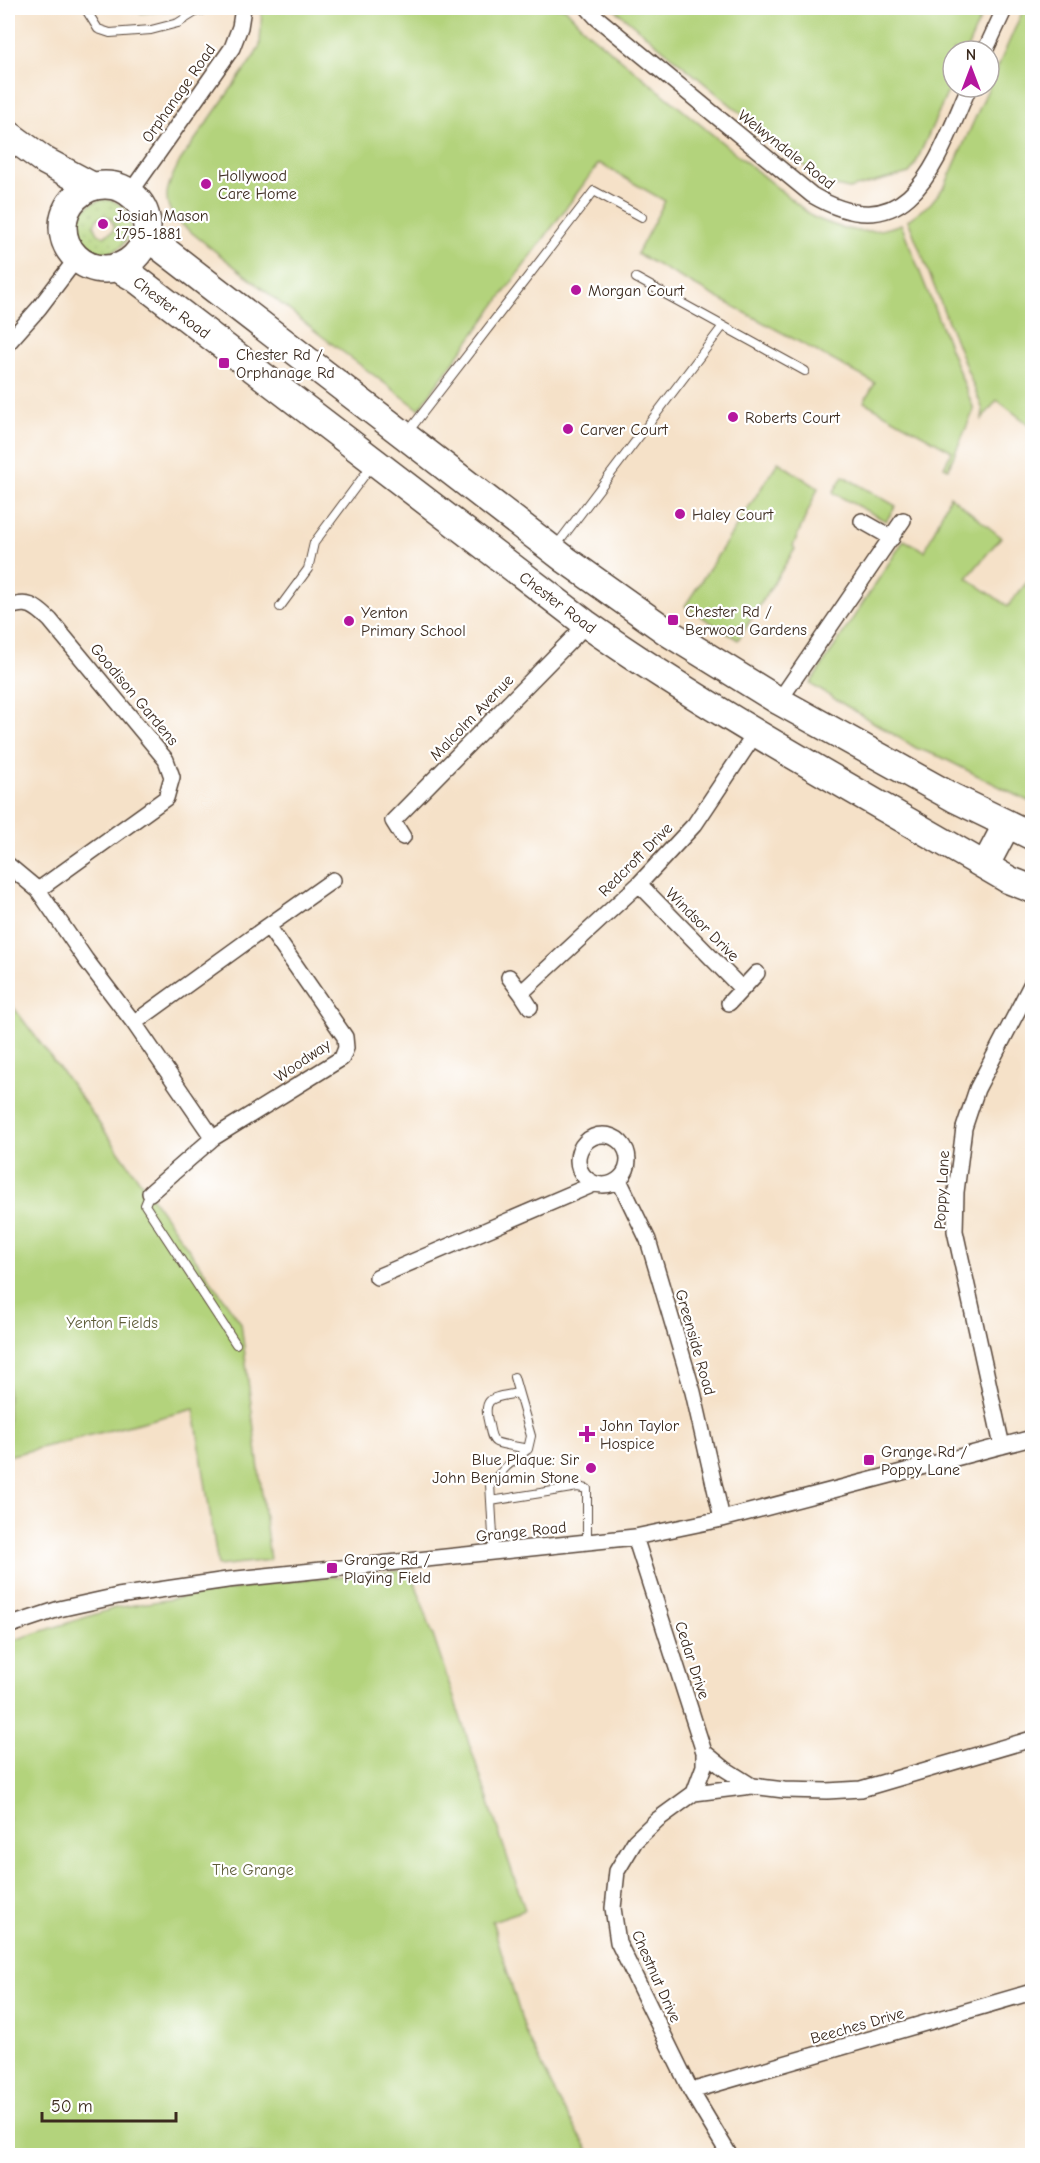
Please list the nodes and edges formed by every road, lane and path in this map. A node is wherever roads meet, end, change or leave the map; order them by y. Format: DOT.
graph roads {
  1 [pos="84,8"];
  2 [pos="222,8"];
  3 [pos="243,8"];
  4 [pos="588,8"];
  5 [pos="1005,8"];
  6 [pos="991,39"];
  7 [pos="964,99"];
  8 [pos="8,134"];
  9 [pos="45,161"];
  10 [pos="92,186"];
  11 [pos="130,193"];
  12 [pos="64,217"];
  13 [pos="642,217"];
  14 [pos="146,236"];
  15 [pos="77,258"];
  16 [pos="116,267"];
  17 [pos="636,278"];
  18 [pos="723,326"];
  19 [pos="8,343"];
  20 [pos="804,371"];
  21 [pos="406,436"];
  22 [pos="375,462"];
  23 [pos="903,520"];
  24 [pos="862,521"];
  25 [pos="892,538"];
  26 [pos="559,555"];
  27 [pos="543,591"];
  28 [pos="280,607"];
  29 [pos="8,608"];
  30 [pos="585,622"];
  31 [pos="779,701"];
  32 [pos="755,734"];
  33 [pos="1007,824"];
  34 [pos="1032,836"];
  35 [pos="403,837"];
  36 [pos="8,865"];
  37 [pos="986,866"];
  38 [pos="333,880"];
  39 [pos="639,884"];
  40 [pos="1032,889"];
  41 [pos="38,890"];
  42 [pos="268,926"];
  43 [pos="757,973"];
  44 [pos="509,977"];
  45 [pos="1032,983"];
  46 [pos="742,989"];
  47 [pos="521,993"];
  48 [pos="729,1003"];
  49 [pos="530,1007"];
  50 [pos="134,1023"];
  51 [pos="213,1138"];
  52 [pos="619,1180"];
  53 [pos="594,1184"];
  54 [pos="150,1193"];
  55 [pos="377,1277"];
  56 [pos="236,1344"];
  57 [pos="514,1377"];
  58 [pos="518,1393"];
  59 [pos="1032,1438"];
  60 [pos="1002,1446"];
  61 [pos="528,1449"];
  62 [pos="491,1501"];
  63 [pos="722,1519"];
  64 [pos="635,1538"];
  65 [pos="586,1542"];
  66 [pos="494,1552"];
  67 [pos="8,1626"];
  68 [pos="1032,1739"];
  69 [pos="704,1752"];
  70 [pos="752,1786"];
  71 [pos="694,1793"];
  72 [pos="1032,1992"];
  73 [pos="691,2091"];
  74 [pos="730,2156"];
  1 -- 2 [label="lane"];
  3 -- 11 [label="street, Orphanage Road"];
  4 -- 7 [label="street, Welwyndale Road"];
  5 -- 6 [label="street"];
  8 -- 9 [label="highway"];
  9 -- 10 [label="highway"];
  9 -- 12 [label="highway"];
  10 -- 11 [label="highway"];
  10 -- 12 [label="highway"];
  11 -- 14 [label="highway"];
  12 -- 15 [label="highway"];
  13 -- 21 [label="lane"];
  14 -- 16 [label="highway, Chester Road"];
  14 -- 21 [label="highway"];
  15 -- 16 [label="highway, Chester Road"];
  15 -- 19 [label="street"];
  16 -- 22 [label="highway, Chester Road"];
  17 -- 18 [label="lane"];
  18 -- 20 [label="lane"];
  18 -- 26 [label="lane"];
  21 -- 26 [label="highway"];
  22 -- 27 [label="highway, Chester Road"];
  22 -- 28 [label="lane"];
  23 -- 25 [label="street"];
  24 -- 25 [label="street"];
  25 -- 31 [label="street"];
  26 -- 27 [label="highway"];
  26 -- 31 [label="highway"];
  27 -- 30 [label="highway, Chester Road"];
  29 -- 41 [label="street, Goodison Gardens"];
  30 -- 32 [label="highway, Chester Road"];
  30 -- 35 [label="street, Malcolm Avenue"];
  31 -- 33 [label="highway"];
  32 -- 37 [label="highway, Chester Road"];
  32 -- 39 [label="street, Redcroft Drive"];
  33 -- 34 [label="highway"];
  33 -- 37 [label="highway"];
  36 -- 41 [label="street"];
  37 -- 40 [label="highway, Chester Road"];
  38 -- 42 [label="street"];
  39 -- 46 [label="street, Windsor Drive"];
  39 -- 47 [label="street, Redcroft Drive"];
  41 -- 50 [label="street"];
  42 -- 50 [label="street"];
  42 -- 51 [label="street, Woodway"];
  43 -- 46 [label="street"];
  44 -- 47 [label="street"];
  45 -- 60 [label="street, Poppy Lane"];
  46 -- 48 [label="street"];
  47 -- 49 [label="street"];
  50 -- 51 [label="street"];
  51 -- 54 [label="street, Woodway"];
  52 -- 53 [label="street"];
  52 -- 53 [label="street"];
  52 -- 63 [label="street, Greenside Road"];
  53 -- 55 [label="street"];
  54 -- 56 [label="lane"];
  57 -- 58 [label="lane"];
  58 -- 61 [label="lane"];
  58 -- 61 [label="lane"];
  59 -- 60 [label="street, Grange Road"];
  60 -- 63 [label="street, Grange Road"];
  61 -- 62 [label="lane"];
  62 -- 65 [label="lane"];
  62 -- 66 [label="lane"];
  63 -- 64 [label="street, Grange Road"];
  64 -- 65 [label="street, Grange Road"];
  64 -- 69 [label="street, Cedar Drive"];
  65 -- 66 [label="street, Grange Road"];
  66 -- 67 [label="street, Grange Road"];
  68 -- 70 [label="street"];
  69 -- 70 [label="street"];
  69 -- 71 [label="street, Cedar Drive"];
  70 -- 71 [label="street"];
  71 -- 73 [label="street, Chestnut Drive"];
  72 -- 73 [label="street, Beeches Drive"];
  73 -- 74 [label="street, Chestnut Drive"];
}
